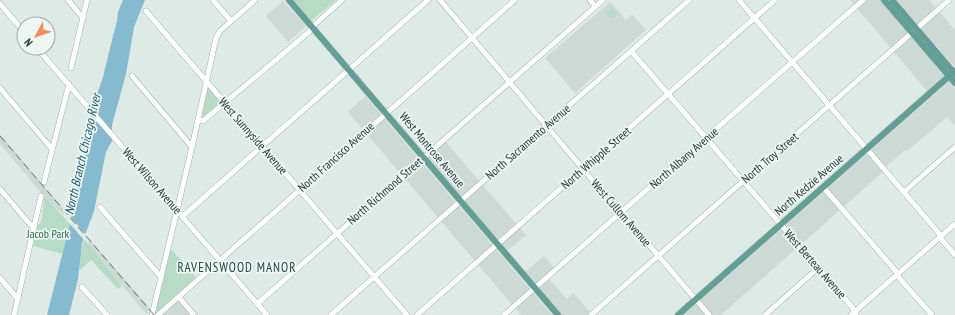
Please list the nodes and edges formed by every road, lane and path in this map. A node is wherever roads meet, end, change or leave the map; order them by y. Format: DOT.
graph roads {
  1 [pos="68,0"];
  2 [pos="87,0"];
  3 [pos="213,0"];
  4 [pos="255,0"];
  5 [pos="289,0"];
  6 [pos="342,0"];
  7 [pos="428,0"];
  8 [pos="440,0"];
  9 [pos="515,0"];
  10 [pos="590,0"];
  11 [pos="603,0"];
  12 [pos="689,0"];
  13 [pos="739,0"];
  14 [pos="775,0"];
  15 [pos="863,0"];
  16 [pos="884,0"];
  17 [pos="892,0"];
  18 [pos="949,0"];
  19 [pos="0,4"];
  20 [pos="596,6"];
  21 [pos="146,11"];
  22 [pos="83,18"];
  23 [pos="755,18"];
  24 [pos="231,21"];
  25 [pos="16,23"];
  26 [pos="312,27"];
  27 [pos="914,31"];
  28 [pos="472,37"];
  29 [pos="631,50"];
  30 [pos="44,56"];
  31 [pos="792,62"];
  32 [pos="71,68"];
  33 [pos="349,70"];
  34 [pos="953,73"];
  35 [pos="132,76"];
  36 [pos="206,81"];
  37 [pos="510,82"];
  38 [pos="955,83"];
  39 [pos="69,84"];
  40 [pos="0,88"];
  41 [pos="668,94"];
  42 [pos="225,103"];
  43 [pos="829,106"];
  44 [pos="386,113"];
  45 [pos="198,120"];
  46 [pos="546,125"];
  47 [pos="706,138"];
  48 [pos="192,146"];
  49 [pos="262,146"];
  50 [pos="955,147"];
  51 [pos="52,149"];
  52 [pos="866,149"];
  53 [pos="424,158"];
  54 [pos="583,169"];
  55 [pos="744,181"];
  56 [pos="44,182"];
  57 [pos="823,187"];
  58 [pos="0,189"];
  59 [pos="299,190"];
  60 [pos="904,192"];
  61 [pos="42,196"];
  62 [pos="460,201"];
  63 [pos="100,207"];
  64 [pos="177,210"];
  65 [pos="621,213"];
  66 [pos="183,216"];
  67 [pos="955,224"];
  68 [pos="780,225"];
  69 [pos="34,229"];
  70 [pos="337,234"];
  71 [pos="940,236"];
  72 [pos="498,244"];
  73 [pos="955,255"];
  74 [pos="658,256"];
  75 [pos="220,260"];
  76 [pos="818,268"];
  77 [pos="898,274"];
  78 [pos="161,277"];
  79 [pos="374,277"];
  80 [pos="0,278"];
  81 [pos="82,286"];
  82 [pos="535,288"];
  83 [pos="178,297"];
  84 [pos="18,298"];
  85 [pos="695,300"];
  86 [pos="257,304"];
  87 [pos="854,314"];
  88 [pos="14,315"];
  89 [pos="107,315"];
  90 [pos="152,315"];
  91 [pos="158,315"];
  92 [pos="194,315"];
  93 [pos="267,315"];
  94 [pos="331,315"];
  95 [pos="407,315"];
  96 [pos="417,315"];
  97 [pos="504,315"];
  98 [pos="558,315"];
  99 [pos="591,315"];
  100 [pos="678,315"];
  101 [pos="709,315"];
  102 [pos="764,315"];
  103 [pos="932,315"];
  1 -- 22 [label="street"];
  2 -- 22 [label="street"];
  3 -- 24 [label="street"];
  4 -- 24 [label="street"];
  5 -- 26 [label="main road, West Montrose Avenue"];
  6 -- 26 [label="street"];
  7 -- 33 [label="street"];
  8 -- 28 [label="street, West Cullom Avenue"];
  9 -- 28 [label="street, North Francisco Avenue"];
  10 -- 20 [label="street"];
  11 -- 20 [label="street, North Richmond Street"];
  12 -- 29 [label="street, North Sacramento Avenue"];
  13 -- 23 [label="street"];
  14 -- 23 [label="street, North Whipple Street"];
  15 -- 31 [label="street, North Albany Avenue"];
  16 -- 27 [label="main road"];
  17 -- 27 [label="main road"];
  18 -- 27 [label="street, North Troy Street"];
  19 -- 25 [label="street"];
  20 -- 37 [label="street, North Richmond Street"];
  21 -- 36 [label="street, West Sunnyside Avenue"];
  22 -- 32 [label="street"];
  23 -- 31 [label="street"];
  23 -- 41 [label="street, North Whipple Street"];
  24 -- 36 [label="street"];
  26 -- 33 [label="main road, West Montrose Avenue"];
  26 -- 42 [label="street"];
  27 -- 34 [label="main road"];
  27 -- 43 [label="street, North Troy Street"];
  28 -- 37 [label="street, West Cullom Avenue"];
  28 -- 44 [label="street, North Francisco Avenue"];
  29 -- 41 [label="street, West Berteau Avenue"];
  29 -- 46 [label="street, North Sacramento Avenue"];
  30 -- 39 [label="street, West Wilson Avenue"];
  31 -- 43 [label="street"];
  31 -- 47 [label="street, North Albany Avenue"];
  33 -- 44 [label="main road, West Montrose Avenue"];
  33 -- 49 [label="street"];
  34 -- 38 [label="main road"];
  34 -- 52 [label="main road, North Kedzie Avenue"];
  35 -- 48 [label="street"];
  36 -- 42 [label="street, West Sunnyside Avenue"];
  36 -- 45 [label="street"];
  37 -- 46 [label="street, West Cullom Avenue"];
  37 -- 53 [label="street, North Richmond Street"];
  39 -- 51 [label="street"];
  39 -- 64 [label="street, West Wilson Avenue"];
  40 -- 51 [label="street"];
  41 -- 47 [label="street, West Berteau Avenue"];
  41 -- 54 [label="street, North Whipple Street"];
  42 -- 45 [label="street"];
  42 -- 49 [label="street, West Sunnyside Avenue"];
  43 -- 52 [label="street"];
  43 -- 55 [label="street, North Troy Street"];
  44 -- 53 [label="main road, West Montrose Avenue"];
  44 -- 59 [label="street, North Francisco Avenue"];
  45 -- 48 [label="street"];
  46 -- 54 [label="street, West Cullom Avenue"];
  46 -- 62 [label="street, North Sacramento Avenue"];
  47 -- 55 [label="street, West Berteau Avenue"];
  47 -- 65 [label="street, North Albany Avenue"];
  48 -- 64 [label="street"];
  49 -- 59 [label="street, West Sunnyside Avenue"];
  49 -- 66 [label="street"];
  50 -- 60 [label="street"];
  51 -- 56 [label="street"];
  52 -- 57 [label="main road, North Kedzie Avenue"];
  52 -- 60 [label="street"];
  53 -- 62 [label="main road, West Montrose Avenue"];
  53 -- 70 [label="street, North Richmond Street"];
  54 -- 65 [label="street, West Cullom Avenue"];
  54 -- 72 [label="street, North Whipple Street"];
  55 -- 68 [label="street, West Berteau Avenue"];
  55 -- 74 [label="street, North Troy Street"];
  57 -- 68 [label="main road, North Kedzie Avenue"];
  57 -- 77 [label="street"];
  58 -- 69 [label="street"];
  59 -- 70 [label="street, West Sunnyside Avenue"];
  59 -- 75 [label="street, North Francisco Avenue"];
  60 -- 71 [label="street"];
  61 -- 69 [label="street"];
  62 -- 72 [label="main road, West Montrose Avenue"];
  62 -- 79 [label="street, North Sacramento Avenue"];
  63 -- 78 [label="street"];
  64 -- 66 [label="street, West Wilson Avenue"];
  64 -- 78 [label="street"];
  65 -- 74 [label="street, West Cullom Avenue"];
  65 -- 82 [label="street, North Albany Avenue"];
  66 -- 75 [label="street, West Wilson Avenue"];
  67 -- 71 [label="street"];
  68 -- 76 [label="street, West Berteau Avenue"];
  68 -- 85 [label="main road, North Kedzie Avenue"];
  69 -- 84 [label="street"];
  70 -- 79 [label="street, West Sunnyside Avenue"];
  70 -- 86 [label="street, North Richmond Street"];
  71 -- 73 [label="street"];
  71 -- 77 [label="street"];
  72 -- 82 [label="main road, West Montrose Avenue"];
  72 -- 96 [label="street, North Whipple Street"];
  74 -- 85 [label="street, West Cullom Avenue"];
  74 -- 99 [label="street, North Troy Street"];
  75 -- 83 [label="street, North Francisco Avenue"];
  75 -- 86 [label="street, West Wilson Avenue"];
  76 -- 87 [label="street, West Berteau Avenue"];
  76 -- 102 [label="street"];
  77 -- 87 [label="street"];
  77 -- 103 [label="street"];
  78 -- 90 [label="street"];
  79 -- 94 [label="street, North Sacramento Avenue"];
  79 -- 95 [label="street, West Sunnyside Avenue"];
  80 -- 84 [label="street"];
  81 -- 89 [label="street"];
  82 -- 97 [label="street, North Albany Avenue"];
  82 -- 98 [label="main road, West Montrose Avenue"];
  83 -- 91 [label="street, North Francisco Avenue"];
  83 -- 92 [label="street"];
  84 -- 88 [label="street"];
  85 -- 100 [label="main road, North Kedzie Avenue"];
  85 -- 101 [label="street, West Cullom Avenue"];
  86 -- 93 [label="street, West Wilson Avenue"];
}
